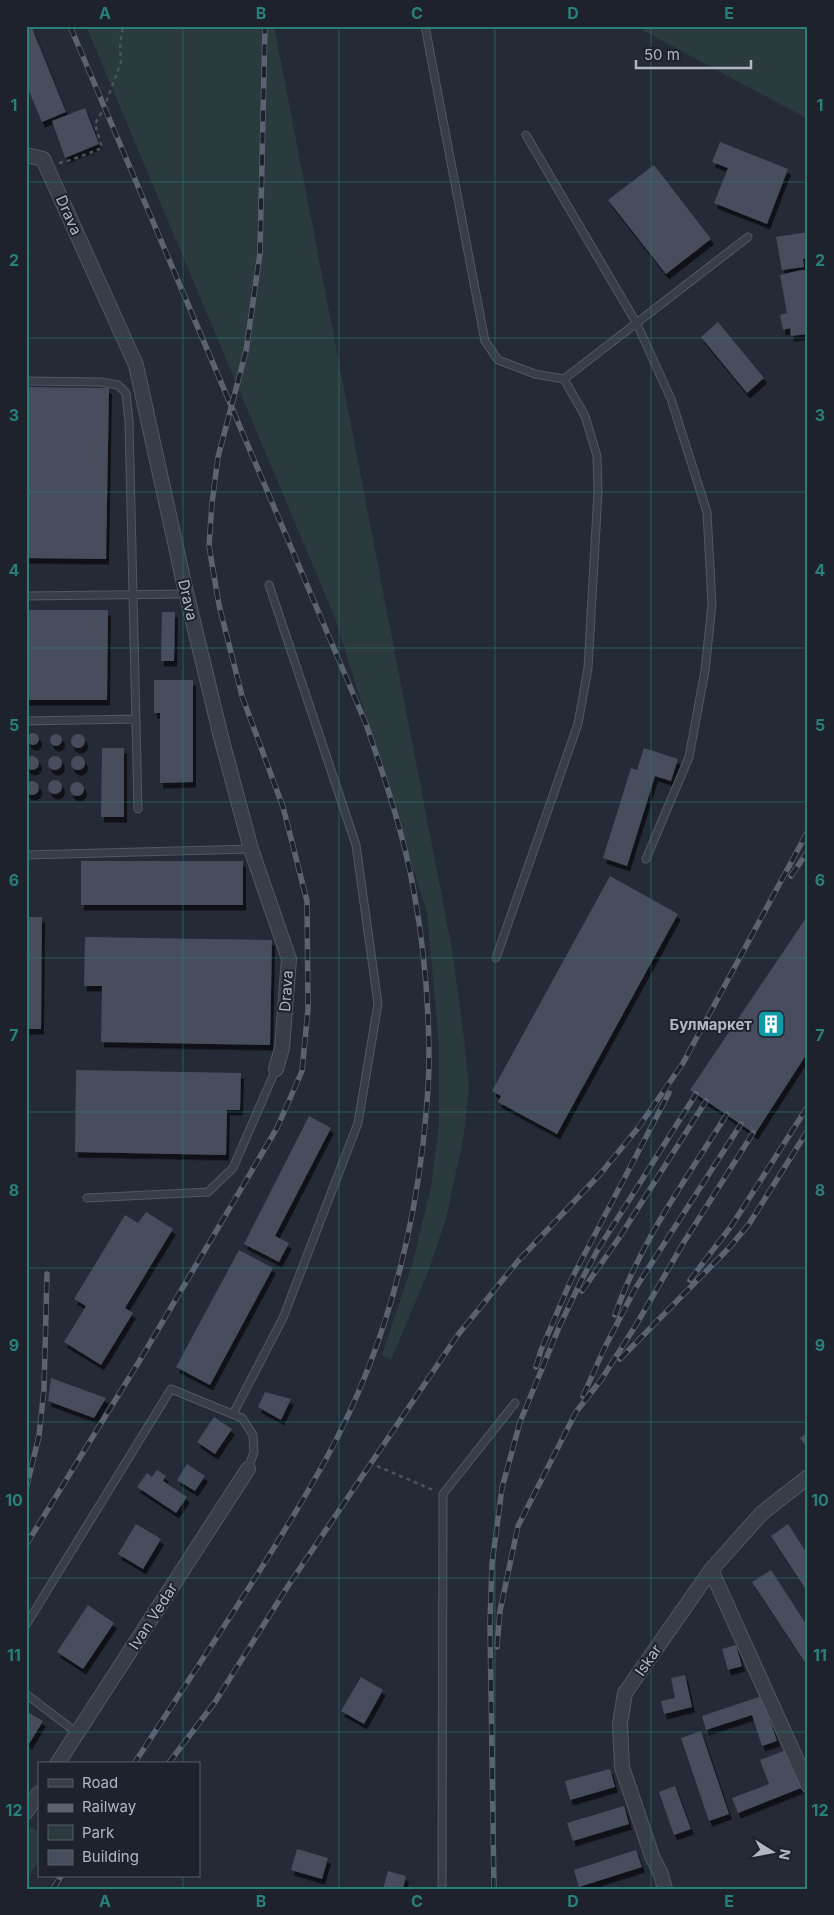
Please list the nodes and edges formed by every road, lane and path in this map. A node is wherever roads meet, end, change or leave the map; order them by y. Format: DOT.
graph roads {
  1 [pos="123,26"];
  2 [pos="425,26"];
  3 [pos="526,135"];
  4 [pos="26,155"];
  5 [pos="46,166"];
  6 [pos="748,237"];
  7 [pos="636,324"];
  8 [pos="564,379"];
  9 [pos="26,382"];
  10 [pos="269,585"];
  11 [pos="133,594"];
  12 [pos="187,594"];
  13 [pos="26,596"];
  14 [pos="136,719"];
  15 [pos="26,721"];
  16 [pos="138,809"];
  17 [pos="250,849"];
  18 [pos="26,855"];
  19 [pos="646,858"];
  20 [pos="496,958"];
  21 [pos="276,1069"];
  22 [pos="87,1198"];
  23 [pos="515,1403"];
  24 [pos="233,1414"];
  25 [pos="377,1466"];
  26 [pos="248,1469"];
  27 [pos="808,1477"];
  28 [pos="443,1494"];
  29 [pos="711,1570"];
  30 [pos="26,1624"];
  31 [pos="26,1694"];
  32 [pos="77,1733"];
  33 [pos="58,1762"];
  34 [pos="808,1785"];
  35 [pos="38,1794"];
  36 [pos="26,1812"];
  37 [pos="442,1889"];
  38 [pos="665,1889"];
  1 -- 5 [label="path"];
  2 -- 8 [label="lane"];
  3 -- 7 [label="lane"];
  4 -- 5 [label="street"];
  5 -- 12 [label="street, Drava"];
  6 -- 7 [label="lane"];
  7 -- 8 [label="lane"];
  7 -- 19 [label="lane"];
  8 -- 20 [label="lane"];
  9 -- 11 [label="lane"];
  10 -- 24 [label="lane"];
  11 -- 12 [label="lane"];
  11 -- 13 [label="lane"];
  11 -- 14 [label="lane"];
  12 -- 17 [label="street, Drava"];
  14 -- 15 [label="lane"];
  14 -- 16 [label="lane"];
  17 -- 18 [label="lane"];
  17 -- 21 [label="street, Drava"];
  21 -- 22 [label="lane"];
  23 -- 28 [label="lane"];
  24 -- 26 [label="lane"];
  24 -- 30 [label="lane"];
  25 -- 28 [label="path"];
  26 -- 32 [label="street, Ivan Vedar"];
  27 -- 29 [label="street, Iskar"];
  28 -- 37 [label="lane"];
  29 -- 34 [label="street"];
  29 -- 38 [label="street, Iskar"];
  31 -- 32 [label="lane"];
  32 -- 33 [label="street, Ivan Vedar"];
  35 -- 36 [label="street"];
}
